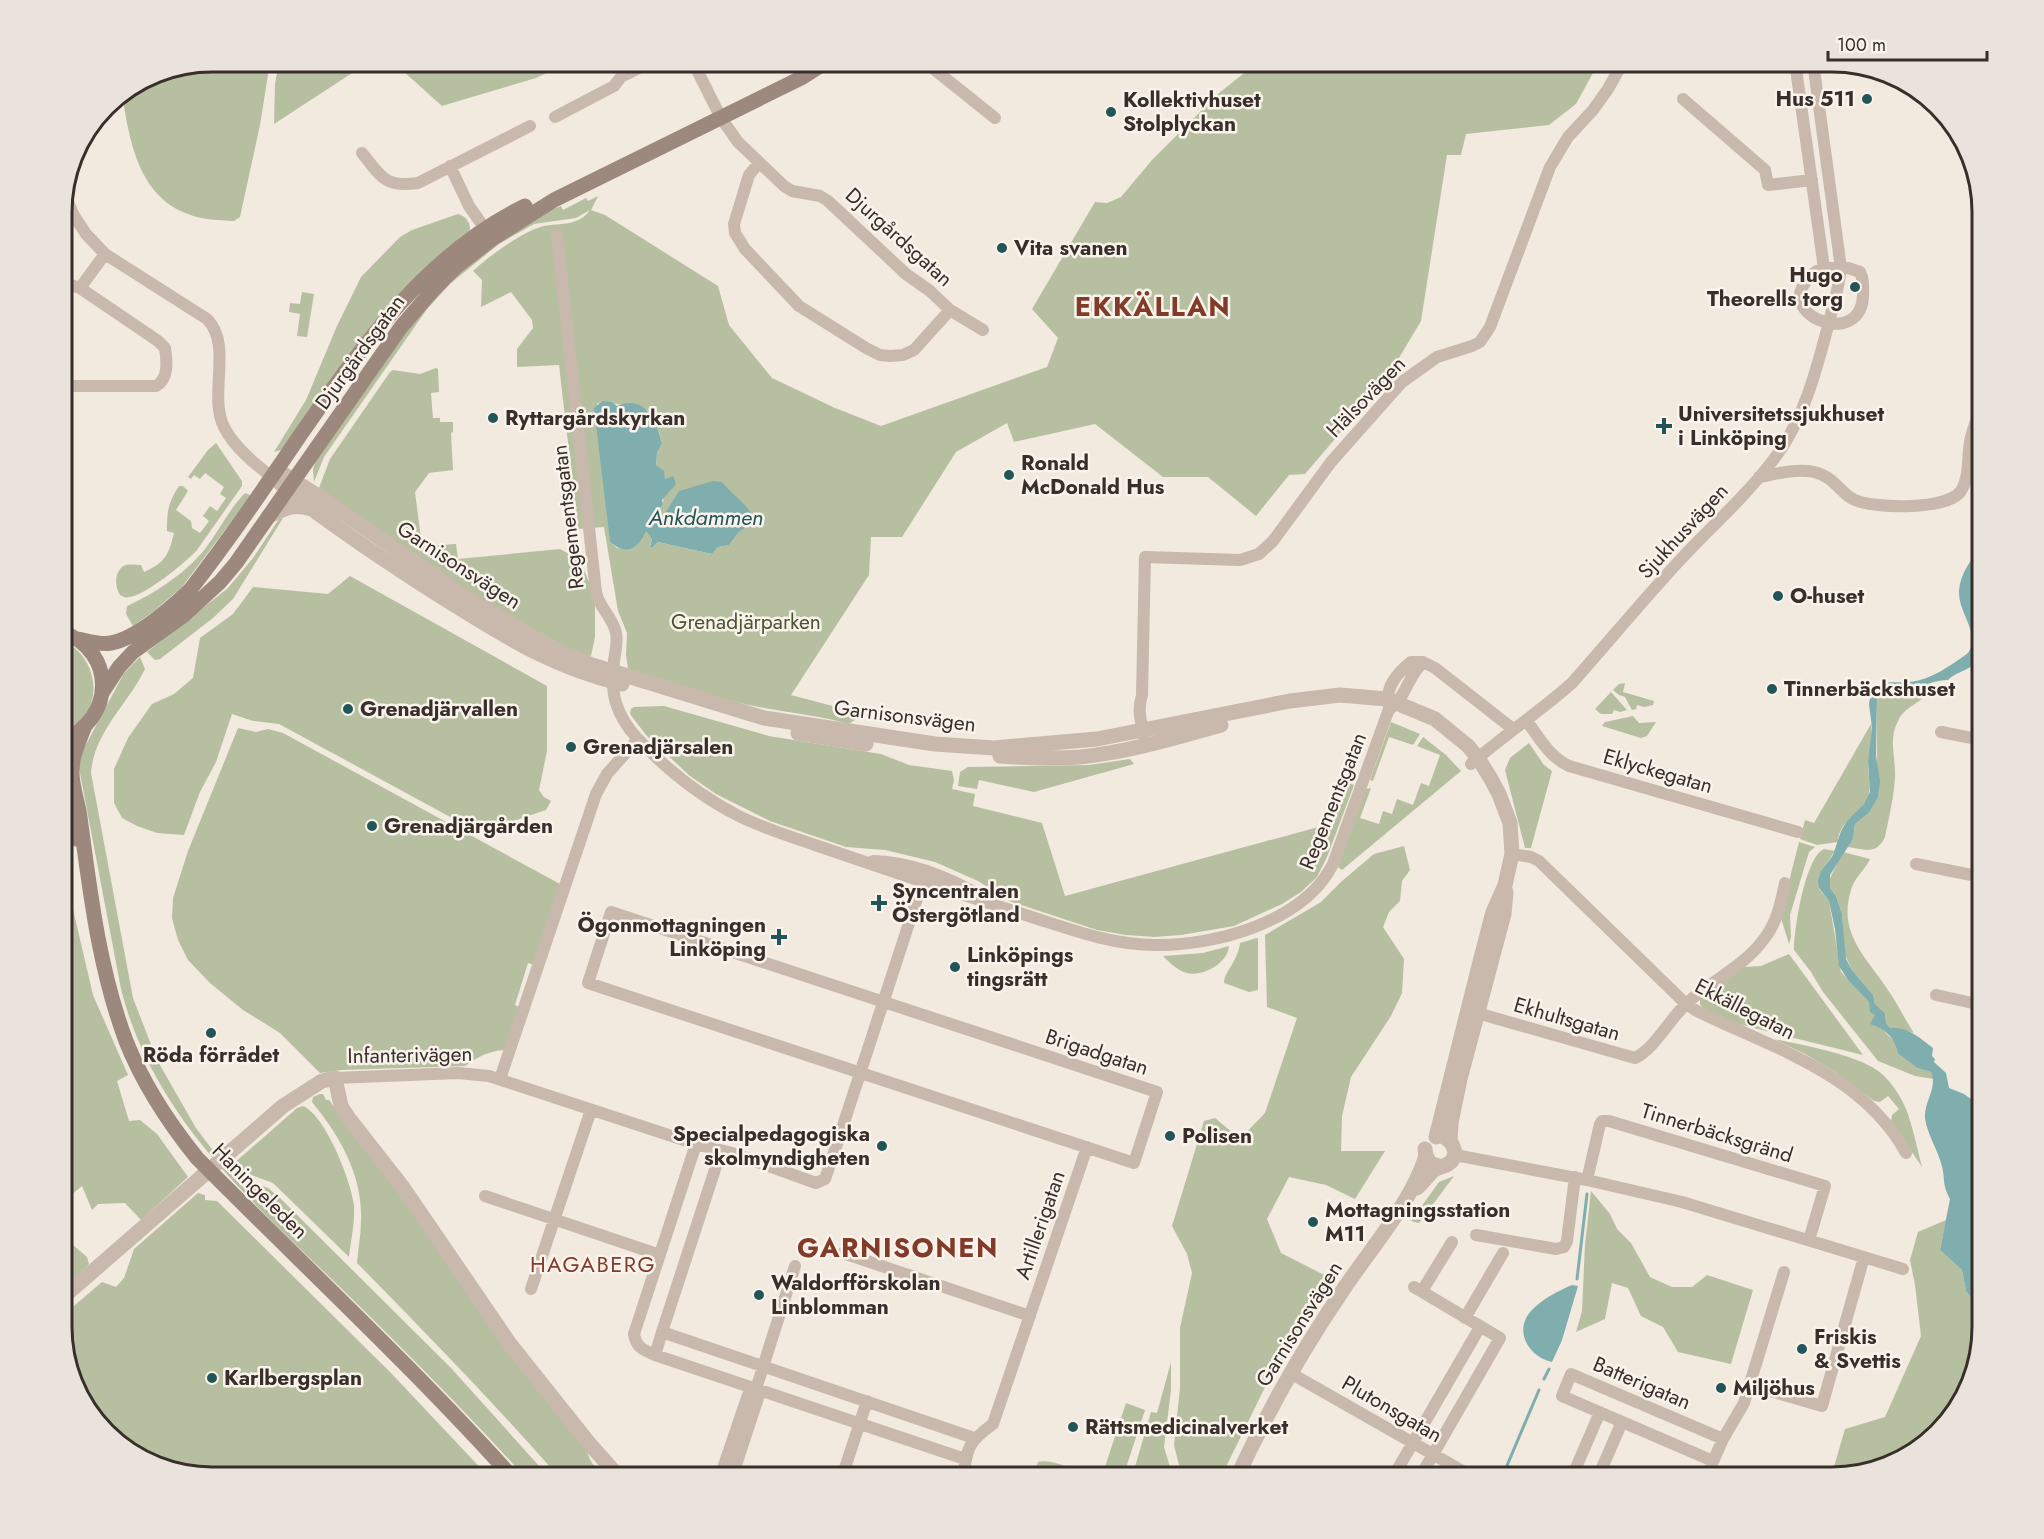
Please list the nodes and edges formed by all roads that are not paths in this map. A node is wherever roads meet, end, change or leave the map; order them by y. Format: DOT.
graph roads {
  1 [pos="631,72"];
  2 [pos="698,72"];
  3 [pos="795,72"];
  4 [pos="811,72"];
  5 [pos="938,72"];
  6 [pos="1617,72"];
  7 [pos="1796,72"];
  8 [pos="1814,72"];
  9 [pos="1683,99"];
  10 [pos="719,113"];
  11 [pos="555,117"];
  12 [pos="995,118"];
  13 [pos="530,126"];
  14 [pos="362,153"];
  15 [pos="759,163"];
  16 [pos="450,166"];
  17 [pos="1812,180"];
  18 [pos="72,212"];
  19 [pos="489,234"];
  20 [pos="557,235"];
  21 [pos="105,254"];
  22 [pos="1824,268"];
  23 [pos="1841,268"];
  24 [pos="72,285"];
  25 [pos="80,288"];
  26 [pos="950,310"];
  27 [pos="1829,323"];
  28 [pos="983,330"];
  29 [pos="72,386"];
  30 [pos="1972,433"];
  31 [pos="311,455"];
  32 [pos="275,474"];
  33 [pos="1759,477"];
  34 [pos="291,485"];
  35 [pos="317,504"];
  36 [pos="269,516"];
  37 [pos="72,636"];
  38 [pos="78,639"];
  39 [pos="613,677"];
  40 [pos="102,693"];
  41 [pos="1392,703"];
  42 [pos="1526,720"];
  43 [pos="84,728"];
  44 [pos="1513,729"];
  45 [pos="1941,732"];
  46 [pos="72,736"];
  47 [pos="1972,738"];
  48 [pos="638,739"];
  49 [pos="1144,739"];
  50 [pos="1475,761"];
  51 [pos="72,828"];
  52 [pos="1798,832"];
  53 [pos="1511,847"];
  54 [pos="1916,864"];
  55 [pos="86,871"];
  56 [pos="1972,875"];
  57 [pos="925,876"];
  58 [pos="1785,883"];
  59 [pos="1936,995"];
  60 [pos="884,1002"];
  61 [pos="1972,1003"];
  62 [pos="1686,1004"];
  63 [pos="1472,1012"];
  64 [pos="860,1072"];
  65 [pos="335,1078"];
  66 [pos="500,1079"];
  67 [pos="591,1110"];
  68 [pos="696,1144"];
  69 [pos="1447,1144"];
  70 [pos="1087,1147"];
  71 [pos="721,1151"];
  72 [pos="1906,1153"];
  73 [pos="1426,1156"];
  74 [pos="1441,1167"];
  75 [pos="1581,1178"];
  76 [pos="485,1196"];
  77 [pos="1407,1198"];
  78 [pos="554,1220"];
  79 [pos="1476,1235"];
  80 [pos="1809,1240"];
  81 [pos="1452,1242"];
  82 [pos="843,1253"];
  83 [pos="1503,1253"];
  84 [pos="660,1255"];
  85 [pos="1864,1257"];
  86 [pos="795,1266"];
  87 [pos="1903,1269"];
  88 [pos="1784,1272"];
  89 [pos="531,1288"];
  90 [pos="72,1292"];
  91 [pos="1030,1316"];
  92 [pos="1464,1318"];
  93 [pos="1480,1327"];
  94 [pos="662,1332"];
  95 [pos="655,1355"];
  96 [pos="764,1366"];
  97 [pos="1292,1374"];
  98 [pos="1750,1384"];
  99 [pos="756,1389"];
  100 [pos="867,1401"];
  101 [pos="1600,1412"];
  102 [pos="745,1421"];
  103 [pos="1622,1422"];
  104 [pos="860,1424"];
  105 [pos="975,1438"];
  106 [pos="1723,1439"];
  107 [pos="1412,1443"];
  108 [pos="1433,1455"];
  109 [pos="965,1460"];
  110 [pos="1713,1461"];
  111 [pos="502,1467"];
  112 [pos="610,1467"];
  113 [pos="725,1467"];
  114 [pos="735,1467"];
  115 [pos="846,1467"];
  116 [pos="964,1467"];
  117 [pos="1243,1467"];
  118 [pos="1399,1467"];
  119 [pos="1426,1467"];
  120 [pos="1454,1467"];
  121 [pos="1577,1467"];
  122 [pos="1603,1467"];
  123 [pos="1711,1467"];
  1 -- 11 [label="street"];
  2 -- 10 [label="street"];
  3 -- 10 [label="main road, Djurgårdsgatan"];
  4 -- 10 [label="main road, Djurgårdsgatan"];
  5 -- 12 [label="street"];
  6 -- 49 [label="street, Hälsovägen"];
  7 -- 17 [label="street"];
  8 -- 23 [label="street, Sjukhusvägen"];
  9 -- 17 [label="street"];
  10 -- 15 [label="street, Djurgårdsgatan"];
  10 -- 19 [label="main road, Djurgårdsgatan"];
  13 -- 16 [label="street"];
  14 -- 16 [label="street"];
  15 -- 26 [label="street, Djurgårdsgatan"];
  15 -- 26 [label="street, Djurgårdsgatan"];
  16 -- 19 [label="street"];
  17 -- 22 [label="street"];
  18 -- 21 [label="street"];
  19 -- 31 [label="main road, Djurgårdsgatan"];
  19 -- 32 [label="main road, Djurgårdsgatan"];
  20 -- 39 [label="street, Regementsgatan"];
  21 -- 25 [label="street"];
  21 -- 32 [label="street"];
  22 -- 23 [label="street"];
  22 -- 27 [label="street"];
  23 -- 27 [label="street, Sjukhusvägen"];
  23 -- 27 [label="street"];
  24 -- 25 [label="street"];
  25 -- 29 [label="street"];
  26 -- 28 [label="street, Djurgårdsgatan"];
  27 -- 33 [label="street, Sjukhusvägen"];
  30 -- 33 [label="street"];
  31 -- 34 [label="main road, Djurgårdsgatan"];
  31 -- 35 [label="street"];
  32 -- 34 [label="street, Garnisonsvägen"];
  32 -- 38 [label="main road, Djurgårdsgatan"];
  33 -- 42 [label="street, Sjukhusvägen"];
  34 -- 35 [label="street, Garnisonsvägen"];
  34 -- 36 [label="main road, Djurgårdsgatan"];
  35 -- 36 [label="street"];
  35 -- 39 [label="street, Garnisonsvägen"];
  36 -- 40 [label="main road, Djurgårdsgatan"];
  37 -- 38 [label="main road"];
  38 -- 40 [label="main road"];
  39 -- 48 [label="street, Regementsgatan"];
  39 -- 49 [label="street, Garnisonsvägen"];
  40 -- 43 [label="main road, Djurgårdsgatan"];
  41 -- 44 [label="street"];
  41 -- 49 [label="street, Garnisonsvägen"];
  41 -- 50 [label="street, Garnisonsvägen"];
  41 -- 57 [label="street, Regementsgatan"];
  42 -- 44 [label="street, Sjukhusvägen"];
  42 -- 52 [label="street, Eklyckegatan"];
  43 -- 46 [label="main road"];
  43 -- 55 [label="main road, Haningeleden"];
  44 -- 50 [label="street, Sjukhusvägen"];
  45 -- 47 [label="street"];
  48 -- 57 [label="street, Regementsgatan"];
  48 -- 66 [label="street, Infanterivägen"];
  50 -- 53 [label="street, Garnisonsvägen"];
  51 -- 55 [label="main road, Haningeleden"];
  53 -- 62 [label="street, Ekkällegatan"];
  53 -- 63 [label="street"];
  54 -- 56 [label="street"];
  55 -- 111 [label="main road, Haningeleden"];
  57 -- 60 [label="street"];
  58 -- 62 [label="street, Ekhultsgatan"];
  59 -- 61 [label="street"];
  60 -- 64 [label="street"];
  60 -- 64 [label="street, Brigadgatan"];
  60 -- 70 [label="street, Brigadgatan"];
  62 -- 63 [label="street, Ekhultsgatan"];
  62 -- 72 [label="street, Ekkällegatan"];
  63 -- 69 [label="street"];
  64 -- 70 [label="street, Brigadgatan"];
  64 -- 71 [label="street"];
  65 -- 66 [label="street, Infanterivägen"];
  65 -- 90 [label="street"];
  65 -- 112 [label="street, Infanterivägen"];
  66 -- 67 [label="street"];
  67 -- 68 [label="street"];
  67 -- 78 [label="street"];
  68 -- 71 [label="street"];
  68 -- 84 [label="street"];
  69 -- 73 [label="street, Garnisonsvägen"];
  69 -- 74 [label="street, Garnisonsvägen"];
  69 -- 75 [label="street"];
  70 -- 91 [label="street, Artillerigatan"];
  71 -- 94 [label="street"];
  73 -- 74 [label="street"];
  73 -- 77 [label="street, Garnisonsvägen"];
  74 -- 77 [label="street, Garnisonsvägen"];
  75 -- 79 [label="street, Tinnerbäcksgränd"];
  75 -- 80 [label="street"];
  75 -- 80 [label="street, Tinnerbäcksgränd"];
  76 -- 78 [label="street"];
  77 -- 97 [label="street, Garnisonsvägen"];
  78 -- 84 [label="street"];
  78 -- 89 [label="street"];
  80 -- 85 [label="street"];
  81 -- 92 [label="street"];
  82 -- 91 [label="street"];
  83 -- 92 [label="street"];
  84 -- 95 [label="street"];
  85 -- 87 [label="street"];
  85 -- 98 [label="street"];
  86 -- 96 [label="street"];
  88 -- 98 [label="street"];
  91 -- 105 [label="street, Artillerigatan"];
  92 -- 93 [label="street"];
  93 -- 107 [label="street"];
  93 -- 108 [label="street"];
  94 -- 95 [label="street"];
  94 -- 96 [label="street"];
  95 -- 99 [label="street"];
  96 -- 99 [label="street"];
  96 -- 100 [label="street"];
  97 -- 107 [label="street, Plutonsgatan"];
  97 -- 117 [label="street, Garnisonsvägen"];
  98 -- 106 [label="street"];
  99 -- 102 [label="street"];
  99 -- 104 [label="street"];
  100 -- 104 [label="street"];
  100 -- 105 [label="street"];
  101 -- 103 [label="street, Batterigatan"];
  101 -- 106 [label="street, Batterigatan"];
  101 -- 121 [label="street, Batterigatan"];
  102 -- 113 [label="street"];
  102 -- 114 [label="street"];
  103 -- 110 [label="street, Batterigatan"];
  103 -- 122 [label="street, Batterigatan"];
  104 -- 109 [label="street"];
  104 -- 115 [label="street"];
  105 -- 109 [label="street, Artillerigatan"];
  106 -- 110 [label="street"];
  107 -- 108 [label="street, Plutonsgatan"];
  107 -- 118 [label="street"];
  108 -- 119 [label="street"];
  108 -- 120 [label="street, Plutonsgatan"];
  109 -- 116 [label="street, Artillerigatan"];
  110 -- 123 [label="street"];
}
